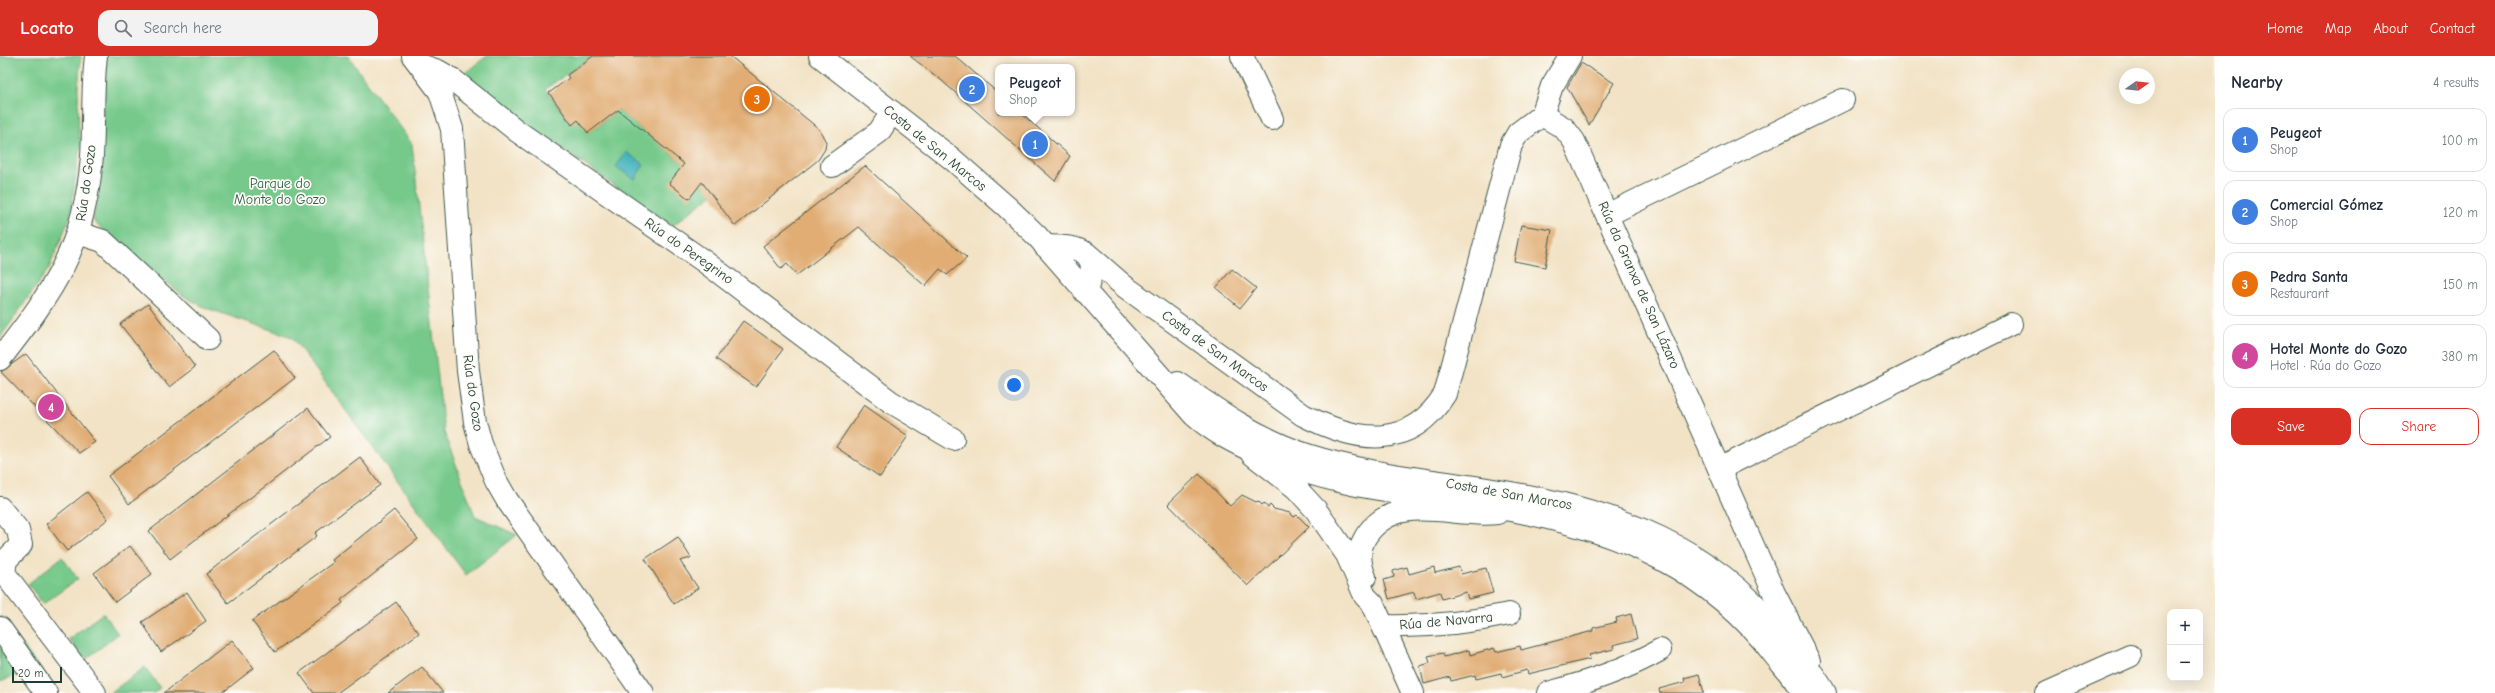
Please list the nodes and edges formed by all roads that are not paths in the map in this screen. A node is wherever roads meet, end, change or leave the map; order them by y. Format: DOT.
graph roads {
  1 [pos="96,56"];
  2 [pos="820,56"];
  3 [pos="1242,56"];
  4 [pos="1570,56"];
  5 [pos="418,61"];
  6 [pos="1843,100"];
  7 [pos="892,112"];
  8 [pos="1542,115"];
  9 [pos="1272,118"];
  10 [pos="832,166"];
  11 [pos="1607,215"];
  12 [pos="78,233"];
  13 [pos="1045,246"];
  14 [pos="1086,253"];
  15 [pos="1089,284"];
  16 [pos="1124,286"];
  17 [pos="2011,324"];
  18 [pos="208,339"];
  19 [pos="0,359"];
  20 [pos="1150,364"];
  21 [pos="953,439"];
  22 [pos="1244,448"];
  23 [pos="1721,468"];
  24 [pos="0,508"];
  25 [pos="1515,511"];
  26 [pos="1705,584"];
  27 [pos="1758,602"];
  28 [pos="1373,604"];
  29 [pos="1509,614"];
  30 [pos="1383,626"];
  31 [pos="0,628"];
  32 [pos="1660,650"];
  33 [pos="2130,656"];
  34 [pos="1813,690"];
  35 [pos="46,693"];
  36 [pos="95,693"];
  37 [pos="643,693"];
  38 [pos="1413,693"];
  39 [pos="1548,693"];
  40 [pos="2047,693"];
  1 -- 12 [label="street, Rúa do Gozo"];
  2 -- 7 [label="street, Costa de San Marcos"];
  3 -- 9 [label="street"];
  4 -- 8 [label="street"];
  5 -- 21 [label="street, Rúa do Peregrino"];
  5 -- 37 [label="street, Rúa do Gozo"];
  6 -- 11 [label="street"];
  7 -- 10 [label="street"];
  7 -- 13 [label="street, Costa de San Marcos"];
  8 -- 11 [label="street, Rúa da Granxa de San Lázaro"];
  8 -- 16 [label="street, Costa de San Marcos"];
  11 -- 23 [label="street, Rúa da Granxa de San Lázaro"];
  12 -- 18 [label="street"];
  12 -- 19 [label="street, Rúa do Gozo"];
  13 -- 14 [label="street, Costa de San Marcos"];
  13 -- 15 [label="street, Costa de San Marcos"];
  14 -- 15 [label="street"];
  14 -- 16 [label="street, Costa de San Marcos"];
  15 -- 16 [label="street, Costa de San Marcos"];
  15 -- 20 [label="street, Costa de San Marcos"];
  17 -- 23 [label="street"];
  20 -- 22 [label="street, Costa de San Marcos"];
  20 -- 27 [label="street, Costa de San Marcos"];
  22 -- 25 [label="street, Costa de San Marcos"];
  22 -- 28 [label="street"];
  23 -- 27 [label="street, Rúa da Granxa de San Lázaro"];
  24 -- 36 [label="street"];
  25 -- 26 [label="street, Costa de San Marcos"];
  25 -- 28 [label="street"];
  26 -- 27 [label="street"];
  26 -- 34 [label="street, Costa de San Marcos"];
  27 -- 34 [label="street, Costa de San Marcos"];
  28 -- 30 [label="street"];
  29 -- 30 [label="street, Rúa de Navarra"];
  30 -- 38 [label="street"];
  31 -- 35 [label="street"];
  32 -- 39 [label="street"];
  33 -- 40 [label="street"];
}
